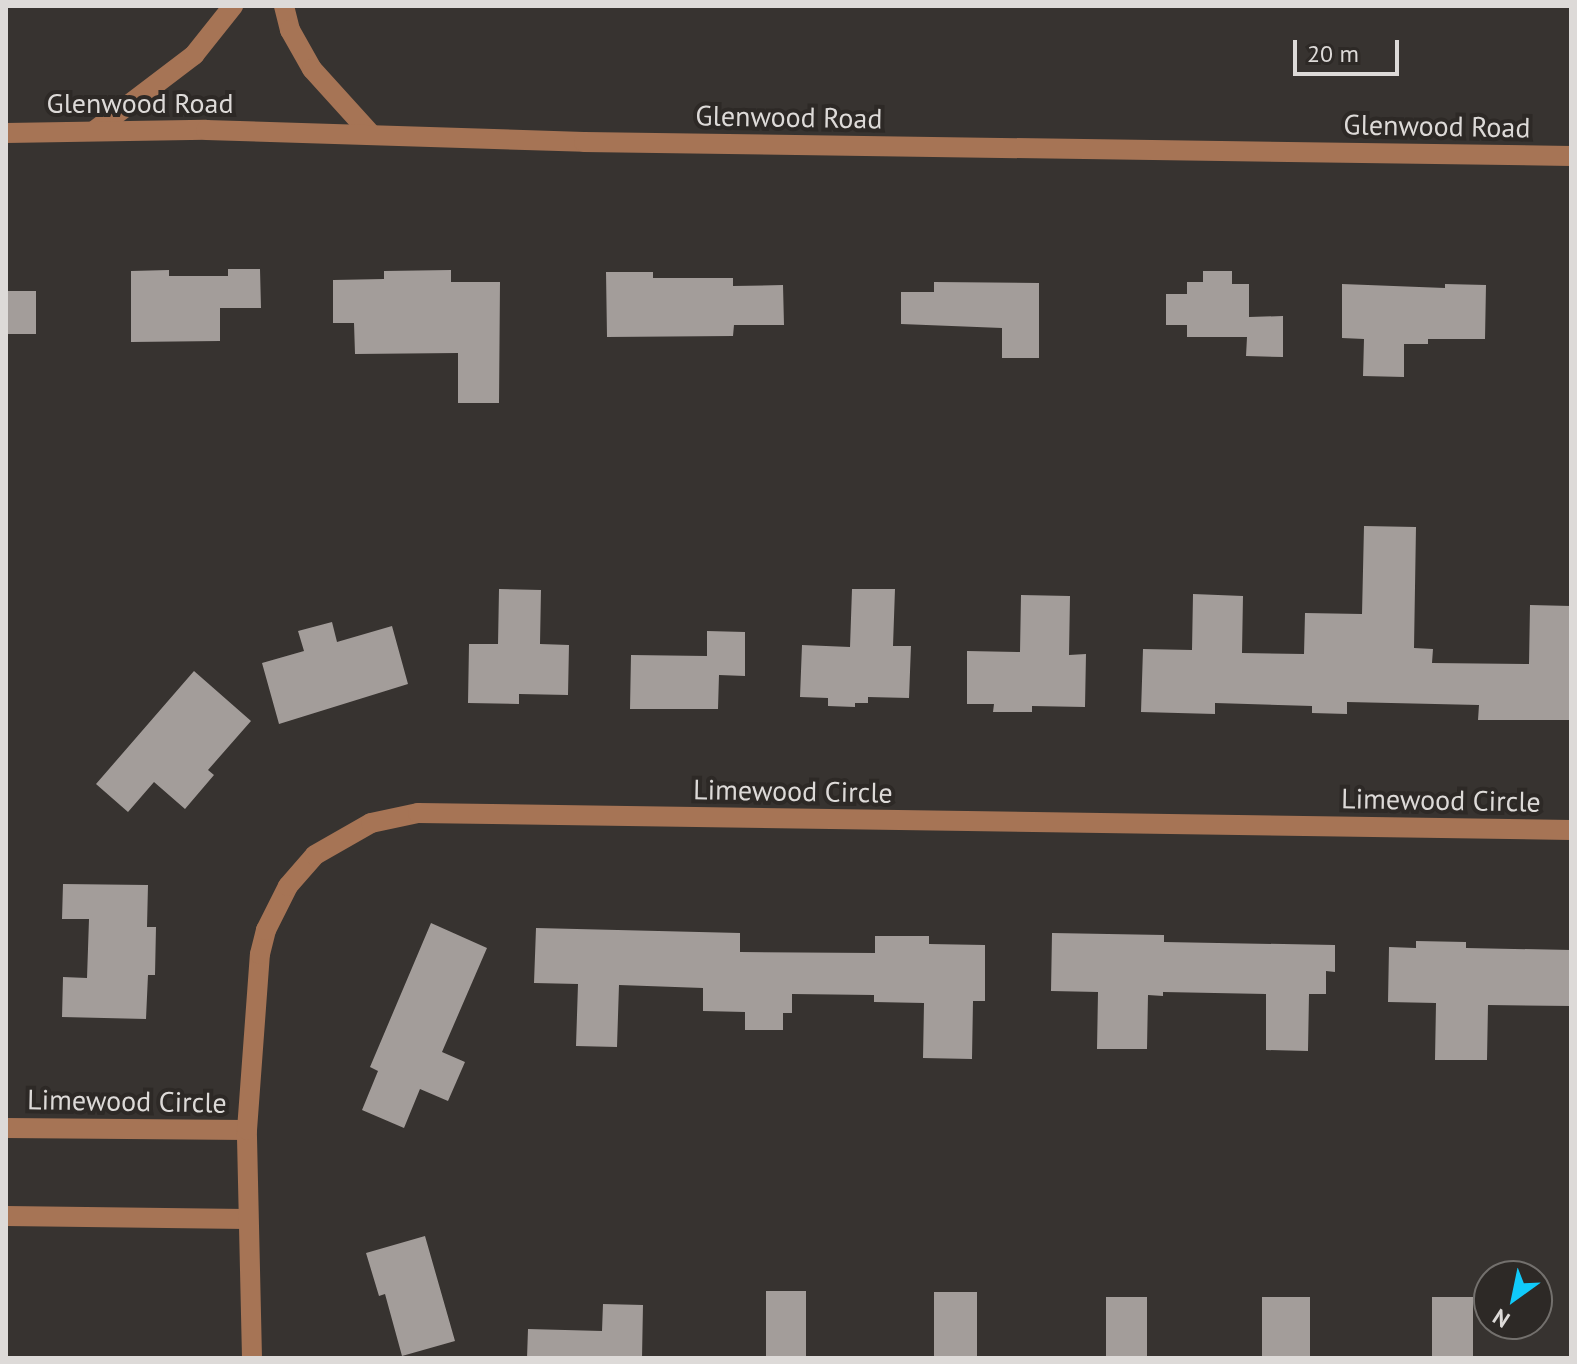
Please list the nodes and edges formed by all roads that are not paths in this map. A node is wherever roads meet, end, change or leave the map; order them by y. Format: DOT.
graph roads {
  1 [pos="233,6"];
  2 [pos="284,6"];
  3 [pos="94,131"];
  4 [pos="6,133"];
  5 [pos="371,134"];
  6 [pos="1571,156"];
  7 [pos="1571,830"];
  8 [pos="6,1128"];
  9 [pos="247,1130"];
  10 [pos="6,1216"];
  11 [pos="246,1219"];
  12 [pos="252,1358"];
  1 -- 3 [label="street"];
  2 -- 5 [label="street"];
  3 -- 4 [label="street, Glenwood Road"];
  3 -- 5 [label="street, Glenwood Road"];
  5 -- 6 [label="street, Glenwood Road"];
  7 -- 9 [label="street, Limewood Circle"];
  8 -- 9 [label="street, Limewood Circle"];
  9 -- 11 [label="street, Limewood Circle"];
  10 -- 11 [label="street"];
  11 -- 12 [label="street, Limewood Circle"];
}
